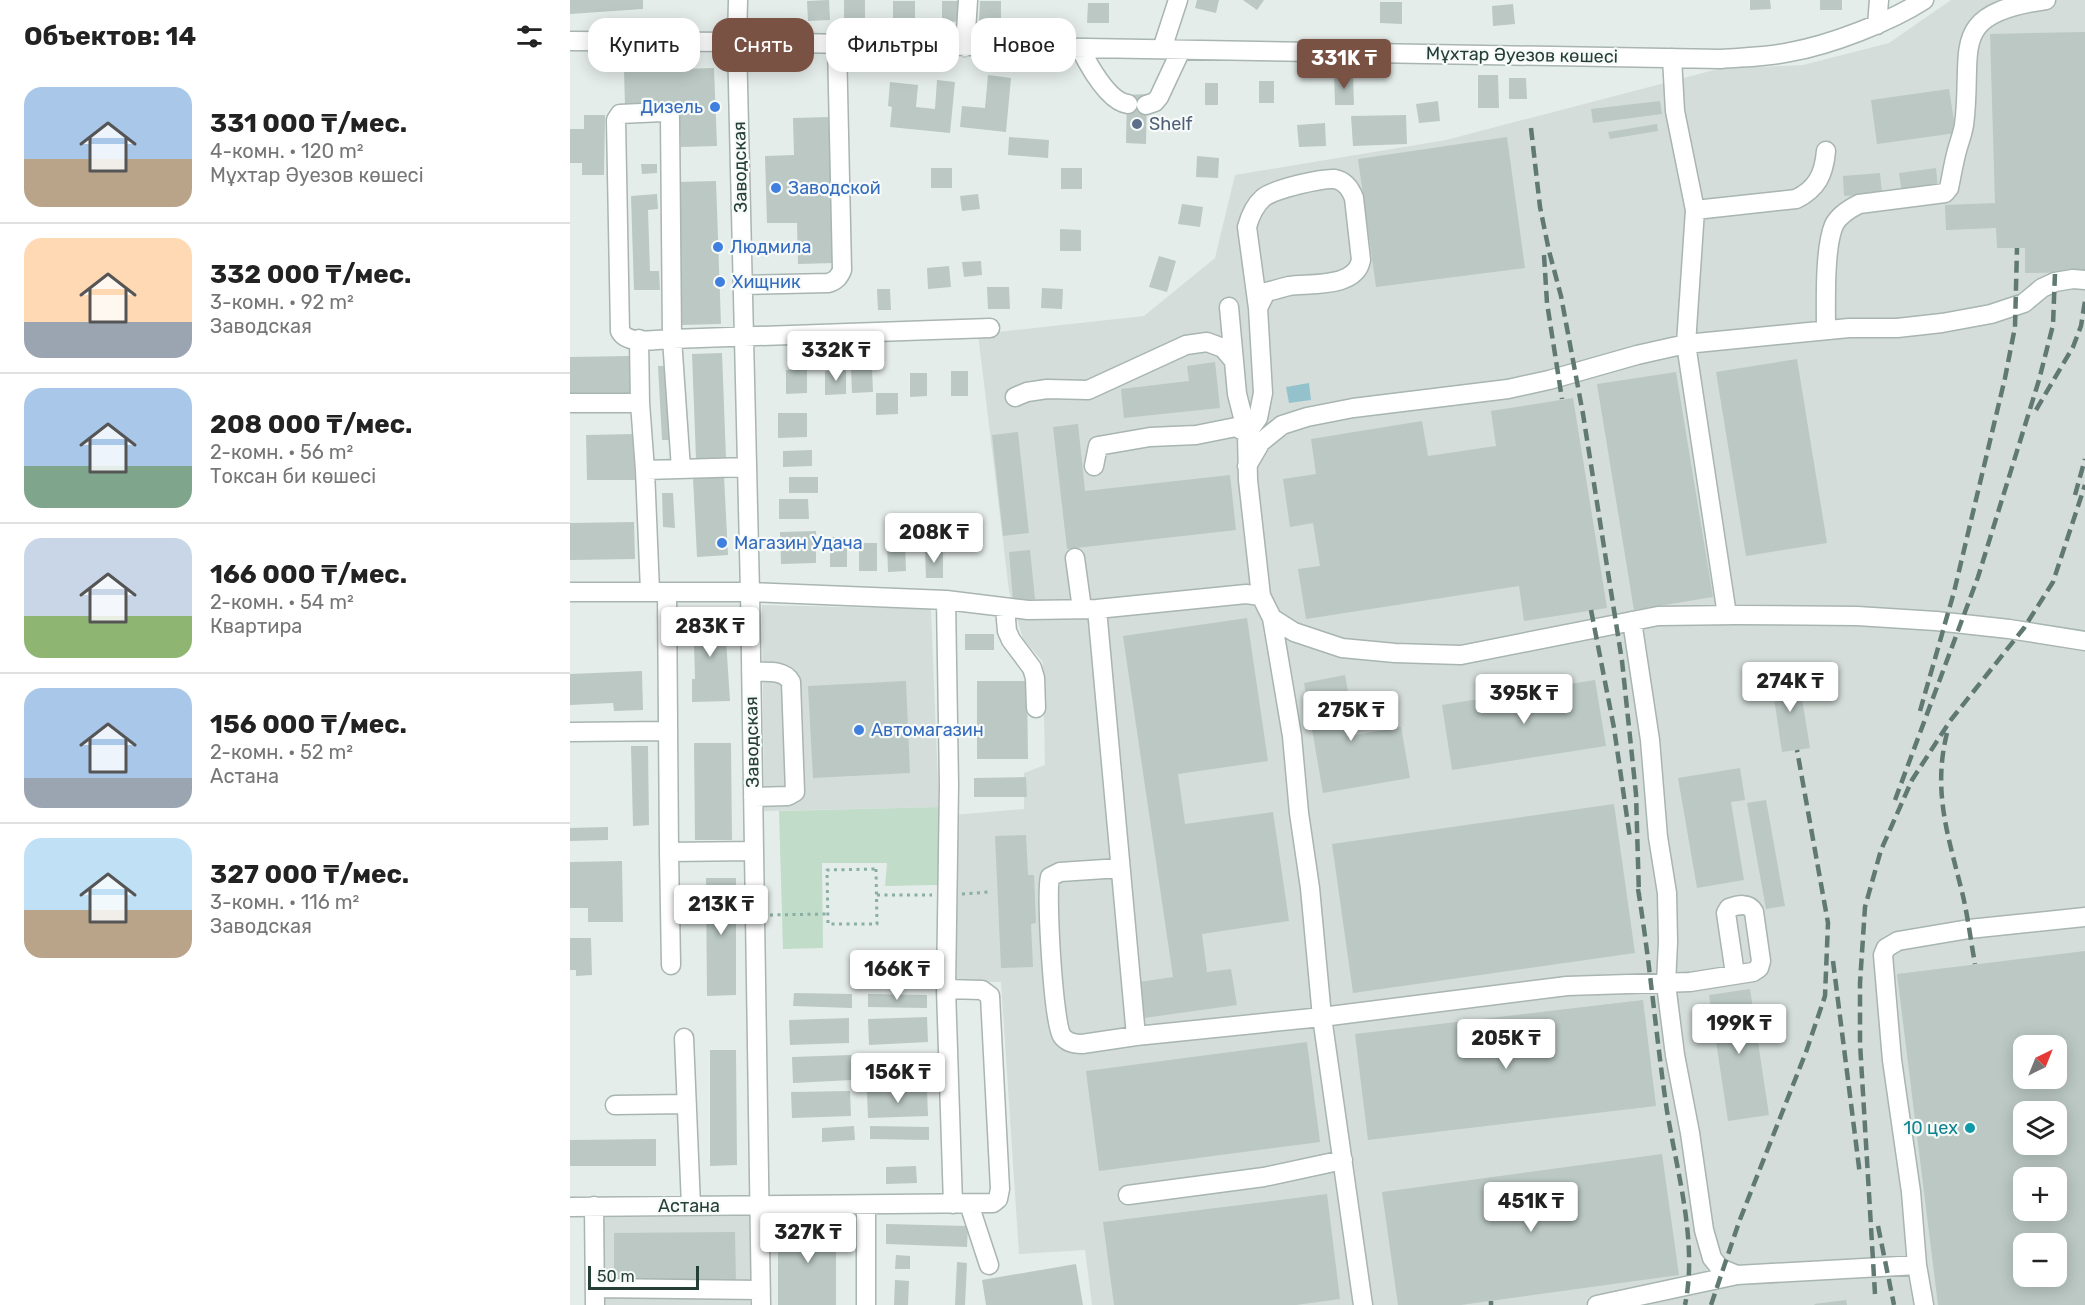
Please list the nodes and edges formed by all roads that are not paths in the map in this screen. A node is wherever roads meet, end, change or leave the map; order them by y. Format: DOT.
graph roads {
  1 [pos="738,0"];
  2 [pos="968,0"];
  3 [pos="1178,0"];
  4 [pos="1879,0"];
  5 [pos="1924,0"];
  6 [pos="2046,0"];
  7 [pos="738,18"];
  8 [pos="1878,25"];
  9 [pos="570,41"];
  10 [pos="712,42"];
  11 [pos="959,47"];
  12 [pos="965,47"];
  13 [pos="1080,48"];
  14 [pos="1162,49"];
  15 [pos="1181,50"];
  16 [pos="1672,58"];
  17 [pos="738,72"];
  18 [pos="838,72"];
  19 [pos="1128,104"];
  20 [pos="1146,105"];
  21 [pos="1826,151"];
  22 [pos="1695,210"];
  23 [pos="2085,280"];
  24 [pos="743,285"];
  25 [pos="1229,307"];
  26 [pos="1258,308"];
  27 [pos="990,328"];
  28 [pos="1826,330"];
  29 [pos="744,337"];
  30 [pos="639,339"];
  31 [pos="672,339"];
  32 [pos="1686,344"];
  33 [pos="1234,361"];
  34 [pos="1015,397"];
  35 [pos="640,403"];
  36 [pos="570,404"];
  37 [pos="1247,433"];
  38 [pos="1094,466"];
  39 [pos="1247,466"];
  40 [pos="747,467"];
  41 [pos="681,469"];
  42 [pos="645,470"];
  43 [pos="1075,558"];
  44 [pos="570,592"];
  45 [pos="658,592"];
  46 [pos="750,592"];
  47 [pos="1261,596"];
  48 [pos="946,600"];
  49 [pos="1005,608"];
  50 [pos="1090,609"];
  51 [pos="1727,615"];
  52 [pos="1272,618"];
  53 [pos="1632,621"];
  54 [pos="2085,641"];
  55 [pos="751,672"];
  56 [pos="1036,708"];
  57 [pos="667,731"];
  58 [pos="570,732"];
  59 [pos="753,797"];
  60 [pos="754,851"];
  61 [pos="669,852"];
  62 [pos="1120,868"];
  63 [pos="2085,916"];
  64 [pos="671,965"];
  65 [pos="1735,975"];
  66 [pos="1666,984"];
  67 [pos="946,989"];
  68 [pos="1322,1017"];
  69 [pos="1136,1036"];
  70 [pos="684,1038"];
  71 [pos="687,1104"];
  72 [pos="615,1105"];
  73 [pos="1343,1160"];
  74 [pos="1128,1195"];
  75 [pos="961,1204"];
  76 [pos="760,1205"];
  77 [pos="866,1205"];
  78 [pos="594,1206"];
  79 [pos="691,1206"];
  80 [pos="570,1207"];
  81 [pos="989,1265"];
  82 [pos="1917,1265"];
  83 [pos="1737,1275"];
  84 [pos="595,1296"];
  85 [pos="761,1298"];
  86 [pos="866,1305"];
  87 [pos="1363,1305"];
  88 [pos="1597,1305"];
  89 [pos="1924,1305"];
  1 -- 7 [label="street, Заводская"];
  2 -- 12 [label="street"];
  3 -- 14 [label="street"];
  4 -- 8 [label="street"];
  5 -- 8 [label="street, Мұхтар Әуезов көшесі"];
  6 -- 28 [label="street"];
  8 -- 16 [label="street, Мұхтар Әуезов көшесі"];
  9 -- 10 [label="street, Мұхтар Әуезов көшесі"];
  11 -- 12 [label="street, Мұхтар Әуезов көшесі"];
  12 -- 13 [label="street, Мұхтар Әуезов көшесі"];
  13 -- 14 [label="street, Мұхтар Әуезов көшесі"];
  13 -- 19 [label="street"];
  14 -- 15 [label="street, Мұхтар Әуезов көшесі"];
  15 -- 16 [label="street, Мұхтар Әуезов көшесі"];
  15 -- 20 [label="street"];
  16 -- 22 [label="street"];
  17 -- 24 [label="street, Заводская"];
  18 -- 24 [label="street"];
  21 -- 22 [label="street"];
  22 -- 32 [label="street"];
  23 -- 28 [label="street"];
  24 -- 29 [label="street, Заводская"];
  25 -- 33 [label="street"];
  26 -- 26 [label="street"];
  26 -- 37 [label="street"];
  27 -- 29 [label="street"];
  28 -- 32 [label="street"];
  29 -- 31 [label="street"];
  29 -- 40 [label="street, Заводская"];
  30 -- 31 [label="street"];
  30 -- 31 [label="street"];
  30 -- 35 [label="street"];
  31 -- 41 [label="street"];
  32 -- 39 [label="street"];
  32 -- 51 [label="street"];
  33 -- 34 [label="street"];
  33 -- 37 [label="street"];
  35 -- 36 [label="street"];
  35 -- 42 [label="street"];
  37 -- 38 [label="street"];
  37 -- 39 [label="street"];
  39 -- 47 [label="street"];
  40 -- 41 [label="street"];
  40 -- 46 [label="street, Заводская"];
  41 -- 42 [label="street"];
  42 -- 45 [label="street"];
  43 -- 50 [label="street"];
  44 -- 45 [label="street"];
  45 -- 46 [label="street"];
  45 -- 57 [label="street"];
  46 -- 48 [label="street"];
  46 -- 55 [label="street, Заводская"];
  47 -- 50 [label="street"];
  47 -- 52 [label="street"];
  48 -- 49 [label="street"];
  48 -- 67 [label="street"];
  49 -- 50 [label="street"];
  49 -- 56 [label="street"];
  50 -- 62 [label="street"];
  51 -- 53 [label="street"];
  51 -- 54 [label="street"];
  52 -- 53 [label="street"];
  52 -- 68 [label="street"];
  53 -- 66 [label="street"];
  55 -- 59 [label="street, Заводская"];
  55 -- 59 [label="street"];
  57 -- 58 [label="street"];
  57 -- 61 [label="street"];
  59 -- 60 [label="street, Заводская"];
  60 -- 61 [label="street"];
  60 -- 76 [label="street, Заводская"];
  61 -- 64 [label="street"];
  62 -- 69 [label="street"];
  62 -- 69 [label="street"];
  63 -- 82 [label="street"];
  65 -- 66 [label="street"];
  66 -- 68 [label="street"];
  66 -- 83 [label="street"];
  67 -- 75 [label="street"];
  67 -- 75 [label="street, Астана"];
  68 -- 69 [label="street"];
  68 -- 73 [label="street"];
  70 -- 71 [label="street"];
  71 -- 72 [label="street"];
  71 -- 79 [label="street"];
  73 -- 74 [label="street"];
  73 -- 87 [label="street"];
  75 -- 77 [label="street, Астана"];
  75 -- 81 [label="street"];
  76 -- 77 [label="street, Астана"];
  76 -- 79 [label="street, Астана"];
  76 -- 85 [label="street, Заводская"];
  77 -- 86 [label="street"];
  78 -- 79 [label="street, Астана"];
  78 -- 80 [label="street, Астана"];
  78 -- 84 [label="street"];
  82 -- 83 [label="street"];
  82 -- 89 [label="street"];
  83 -- 88 [label="street"];
  84 -- 85 [label="street"];
}
